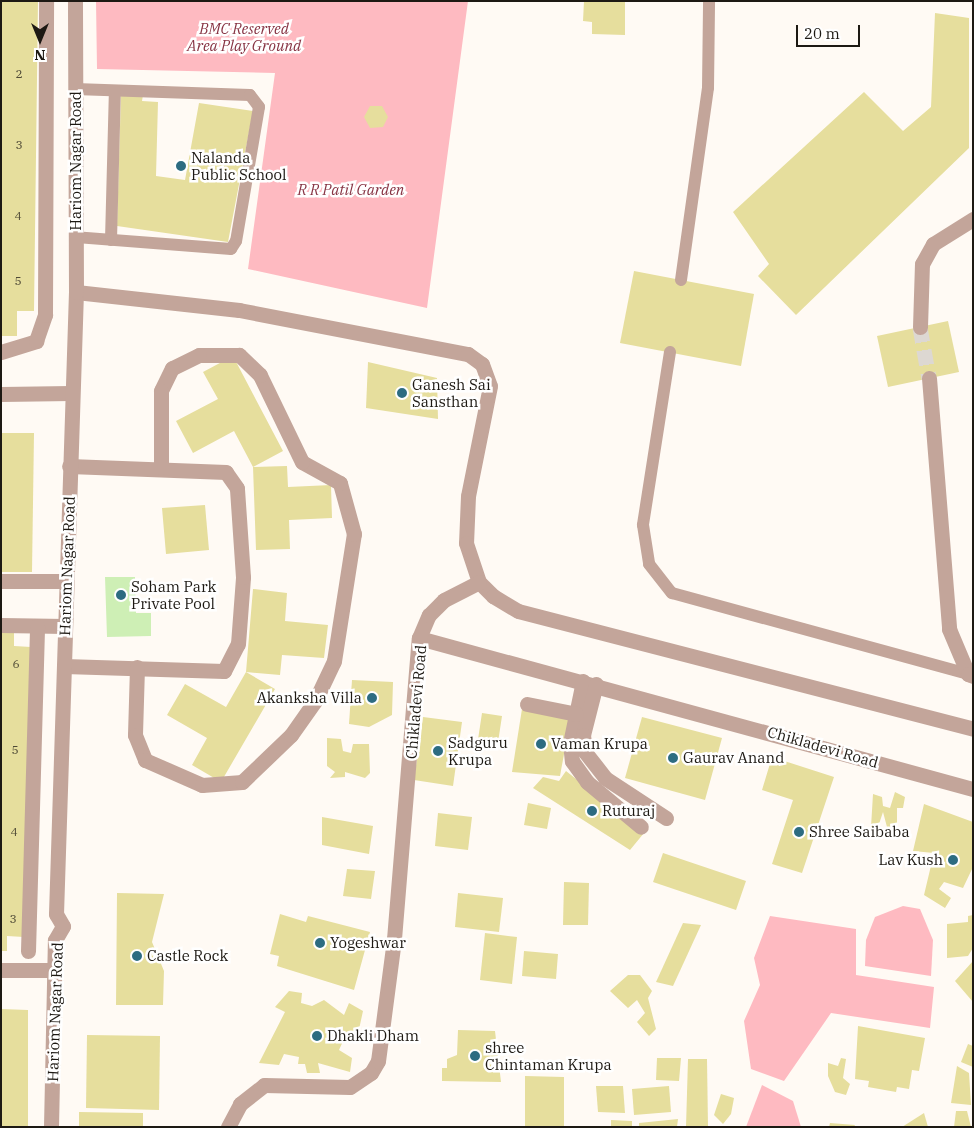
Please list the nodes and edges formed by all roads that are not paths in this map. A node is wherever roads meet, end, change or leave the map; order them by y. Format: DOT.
graph roads {
  1 [pos="46,1"];
  2 [pos="75,1"];
  3 [pos="710,1"];
  4 [pos="76,89"];
  5 [pos="115,91"];
  6 [pos="973,219"];
  7 [pos="76,237"];
  8 [pos="111,240"];
  9 [pos="681,280"];
  10 [pos="76,292"];
  11 [pos="920,327"];
  12 [pos="1,352"];
  13 [pos="670,352"];
  14 [pos="929,378"];
  15 [pos="71,392"];
  16 [pos="1,394"];
  17 [pos="69,466"];
  18 [pos="161,467"];
  19 [pos="1,581"];
  20 [pos="66,581"];
  21 [pos="479,582"];
  22 [pos="1,625"];
  23 [pos="37,626"];
  24 [pos="65,626"];
  25 [pos="419,638"];
  26 [pos="137,667"];
  27 [pos="63,674"];
  28 [pos="970,675"];
  29 [pos="35,680"];
  30 [pos="590,682"];
  31 [pos="527,704"];
  32 [pos="576,714"];
  33 [pos="973,729"];
  34 [pos="34,734"];
  35 [pos="61,735"];
  36 [pos="973,790"];
  37 [pos="32,809"];
  38 [pos="59,810"];
  39 [pos="666,818"];
  40 [pos="641,826"];
  41 [pos="30,914"];
  42 [pos="56,916"];
  43 [pos="28,951"];
  44 [pos="1,970"];
  45 [pos="56,970"];
  46 [pos="50,1127"];
  47 [pos="228,1127"];
  1 -- 12 [label="street"];
  2 -- 4 [label="street, Hariom Nagar Road"];
  3 -- 9 [label="lane"];
  4 -- 5 [label="lane"];
  4 -- 7 [label="street, Hariom Nagar Road"];
  5 -- 8 [label="lane"];
  5 -- 8 [label="lane"];
  6 -- 11 [label="street"];
  7 -- 8 [label="lane"];
  7 -- 10 [label="street, Hariom Nagar Road"];
  10 -- 15 [label="street, Hariom Nagar Road"];
  10 -- 21 [label="street"];
  13 -- 28 [label="lane"];
  14 -- 28 [label="street"];
  15 -- 16 [label="street"];
  15 -- 17 [label="street, Hariom Nagar Road"];
  17 -- 18 [label="street"];
  17 -- 20 [label="street, Hariom Nagar Road"];
  18 -- 26 [label="street"];
  18 -- 26 [label="street"];
  19 -- 20 [label="street"];
  20 -- 24 [label="street, Hariom Nagar Road"];
  21 -- 25 [label="street"];
  21 -- 33 [label="street"];
  22 -- 23 [label="street"];
  23 -- 24 [label="street"];
  23 -- 29 [label="street"];
  24 -- 27 [label="street, Hariom Nagar Road"];
  25 -- 30 [label="street, Chikladevi Road"];
  25 -- 47 [label="street, Chikladevi Road"];
  26 -- 27 [label="street"];
  27 -- 29 [label="street"];
  27 -- 35 [label="street, Hariom Nagar Road"];
  29 -- 34 [label="street"];
  30 -- 32 [label="street"];
  30 -- 36 [label="street, Chikladevi Road"];
  30 -- 39 [label="street"];
  31 -- 32 [label="street"];
  32 -- 40 [label="street"];
  34 -- 35 [label="street"];
  34 -- 37 [label="street"];
  35 -- 38 [label="street, Hariom Nagar Road"];
  37 -- 38 [label="street"];
  37 -- 41 [label="street"];
  38 -- 42 [label="street, Hariom Nagar Road"];
  41 -- 42 [label="street"];
  41 -- 43 [label="street"];
  42 -- 45 [label="street, Hariom Nagar Road"];
  44 -- 45 [label="street"];
  45 -- 46 [label="street, Hariom Nagar Road"];
}
